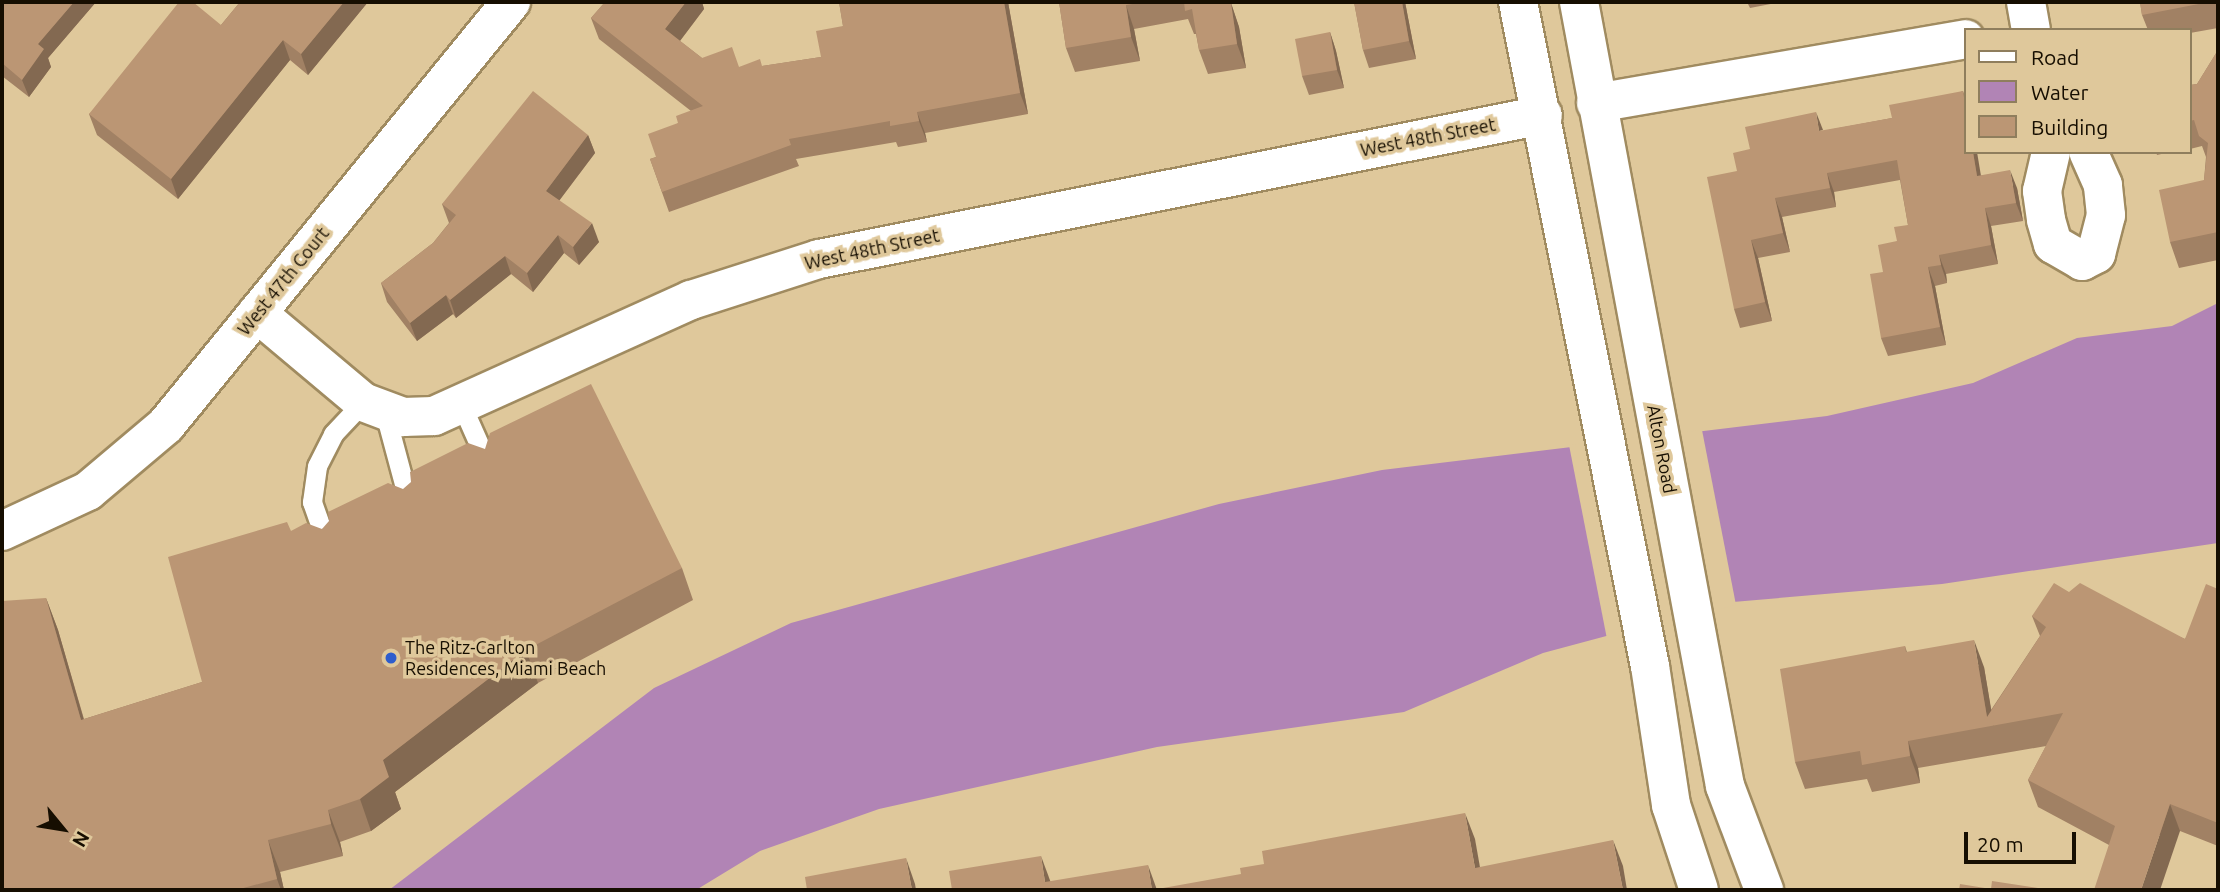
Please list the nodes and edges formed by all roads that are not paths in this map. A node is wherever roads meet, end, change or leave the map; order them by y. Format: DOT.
graph roads {
  1 [pos="511,2"];
  2 [pos="1518,2"];
  3 [pos="1579,2"];
  4 [pos="1965,39"];
  5 [pos="1597,103"];
  6 [pos="1543,115"];
  7 [pos="2051,154"];
  8 [pos="2089,154"];
  9 [pos="257,313"];
  10 [pos="462,406"];
  11 [pos="374,407"];
  12 [pos="491,470"];
  13 [pos="411,510"];
  14 [pos="13,527"];
  15 [pos="329,550"];
  16 [pos="1699,890"];
  17 [pos="1764,890"];
  1 -- 9 [label="street, West 47th Court"];
  2 -- 6 [label="street"];
  3 -- 5 [label="street, Alton Road"];
  4 -- 5 [label="street"];
  5 -- 17 [label="street, Alton Road"];
  6 -- 10 [label="street, West 48th Street"];
  6 -- 16 [label="street"];
  7 -- 8 [label="street"];
  9 -- 11 [label="street"];
  9 -- 14 [label="street, West 47th Court"];
  10 -- 11 [label="street, West 48th Street"];
  10 -- 12 [label="lane"];
  11 -- 13 [label="lane"];
  11 -- 15 [label="lane"];
}
